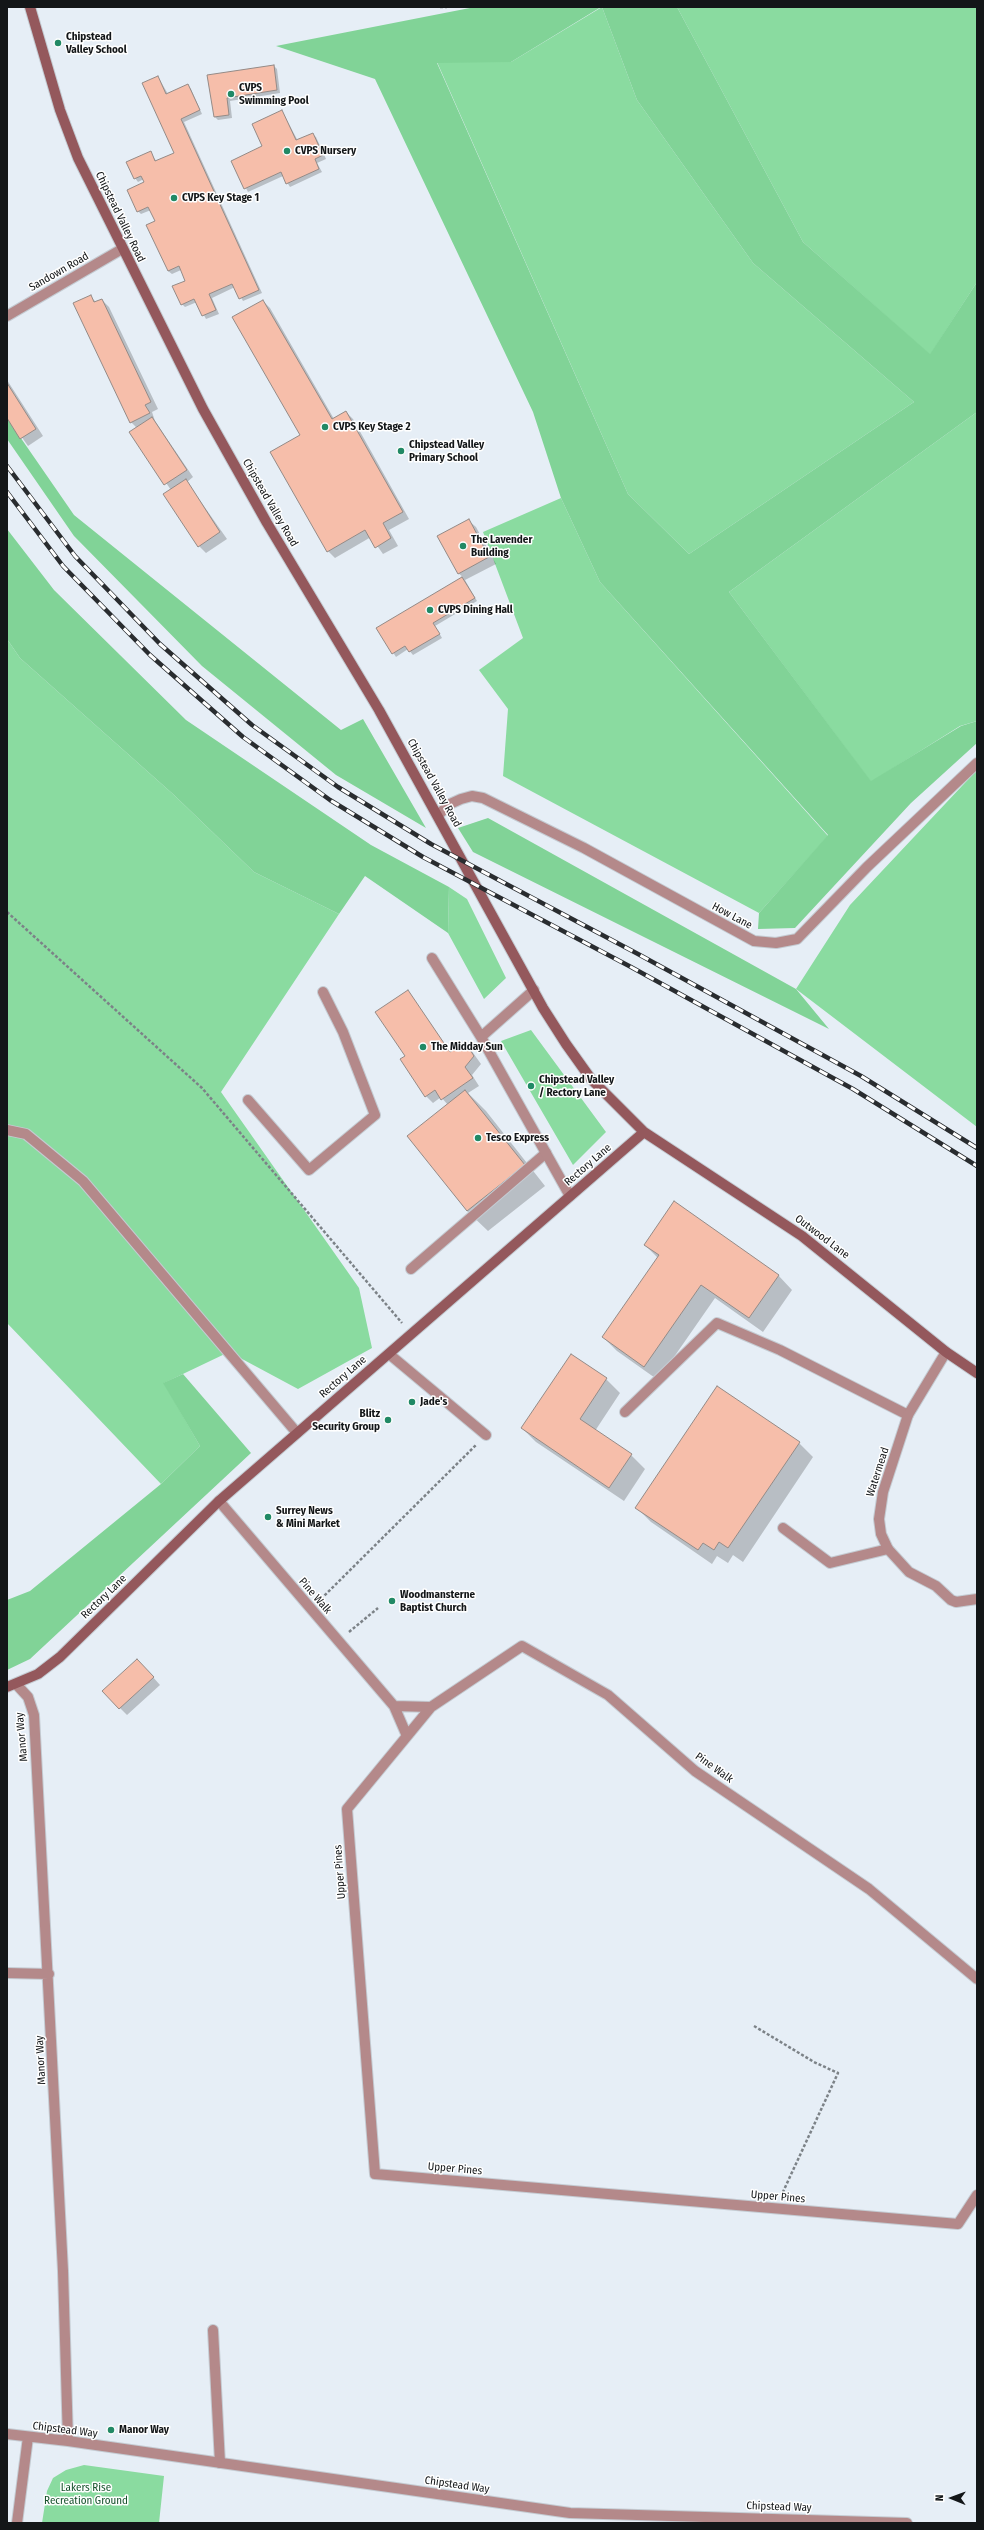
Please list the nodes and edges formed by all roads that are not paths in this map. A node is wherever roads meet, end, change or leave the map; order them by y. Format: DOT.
graph roads {
  1 [pos="30,7"];
  2 [pos="122,249"];
  3 [pos="7,316"];
  4 [pos="977,763"];
  5 [pos="438,815"];
  6 [pos="432,958"];
  7 [pos="534,990"];
  8 [pos="323,992"];
  9 [pos="481,1037"];
  10 [pos="248,1100"];
  11 [pos="7,1130"];
  12 [pos="644,1132"];
  13 [pos="546,1153"];
  14 [pos="570,1196"];
  15 [pos="411,1269"];
  16 [pos="946,1352"];
  17 [pos="389,1354"];
  18 [pos="977,1373"];
  19 [pos="625,1412"];
  20 [pos="908,1415"];
  21 [pos="297,1433"];
  22 [pos="486,1434"];
  23 [pos="219,1501"];
  24 [pos="783,1528"];
  25 [pos="888,1549"];
  26 [pos="977,1599"];
  27 [pos="11,1686"];
  28 [pos="394,1706"];
  29 [pos="431,1707"];
  30 [pos="407,1736"];
  31 [pos="7,1973"];
  32 [pos="49,1974"];
  33 [pos="977,1979"];
  34 [pos="977,2195"];
  35 [pos="213,2330"];
  36 [pos="7,2434"];
  37 [pos="28,2437"];
  38 [pos="68,2441"];
  39 [pos="220,2463"];
  40 [pos="17,2523"];
  41 [pos="907,2523"];
  1 -- 2 [label="main road, Chipstead Valley Road"];
  2 -- 3 [label="street, Sandown Road"];
  2 -- 5 [label="main road, Chipstead Valley Road"];
  4 -- 5 [label="street, How Lane"];
  5 -- 7 [label="main road, Chipstead Valley Road"];
  6 -- 9 [label="street"];
  7 -- 9 [label="street"];
  7 -- 12 [label="main road, Chipstead Valley Road"];
  8 -- 10 [label="street"];
  9 -- 13 [label="street"];
  11 -- 21 [label="street"];
  12 -- 14 [label="main road, Rectory Lane"];
  12 -- 16 [label="main road, Outwood Lane"];
  13 -- 14 [label="street"];
  13 -- 15 [label="street"];
  14 -- 17 [label="main road, Rectory Lane"];
  16 -- 18 [label="main road, Outwood Lane"];
  16 -- 20 [label="street, Watermead"];
  17 -- 21 [label="main road, Rectory Lane"];
  17 -- 22 [label="street"];
  19 -- 20 [label="street"];
  20 -- 25 [label="street, Watermead"];
  21 -- 23 [label="main road, Rectory Lane"];
  23 -- 27 [label="main road, Rectory Lane"];
  23 -- 28 [label="street, Pine Walk"];
  24 -- 25 [label="street"];
  25 -- 26 [label="street, Watermead"];
  27 -- 32 [label="street, Manor Way"];
  28 -- 29 [label="street"];
  28 -- 30 [label="street, Pine Walk"];
  29 -- 30 [label="street, Pine Walk"];
  29 -- 33 [label="street, Pine Walk"];
  30 -- 34 [label="street, Upper Pines"];
  31 -- 32 [label="street"];
  32 -- 38 [label="street, Manor Way"];
  35 -- 39 [label="street"];
  36 -- 37 [label="street, Chipstead Way"];
  37 -- 38 [label="street, Chipstead Way"];
  37 -- 40 [label="street"];
  38 -- 39 [label="street, Chipstead Way"];
  39 -- 41 [label="street, Chipstead Way"];
}
